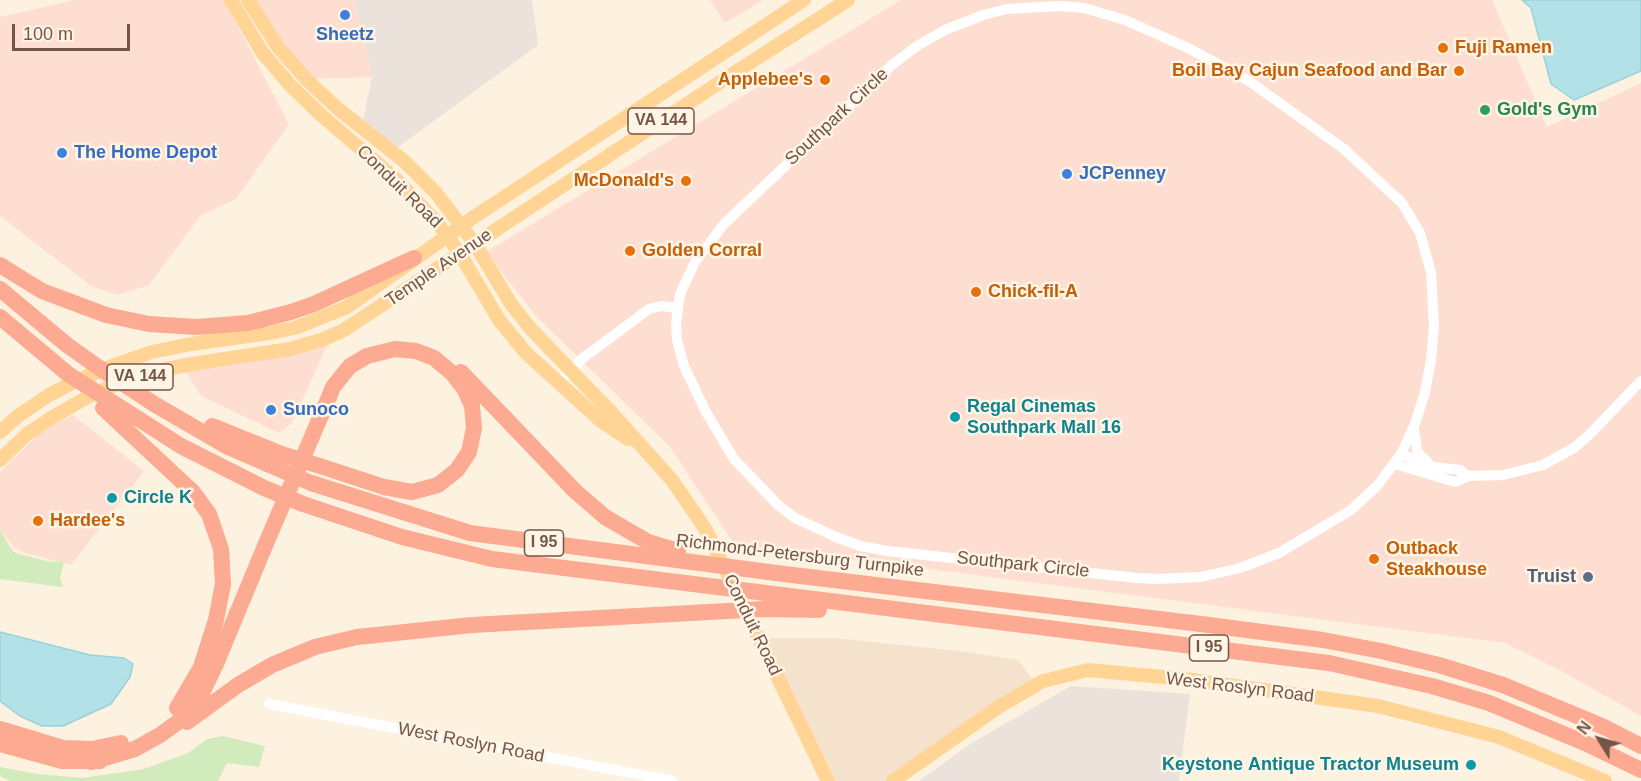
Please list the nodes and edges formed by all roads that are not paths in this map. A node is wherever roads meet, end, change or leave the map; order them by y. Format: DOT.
graph roads {
  1 [pos="231,0"];
  2 [pos="248,0"];
  3 [pos="804,0"];
  4 [pos="848,0"];
  5 [pos="1065,3"];
  6 [pos="462,225"];
  7 [pos="447,235"];
  8 [pos="475,244"];
  9 [pos="460,254"];
  10 [pos="414,258"];
  11 [pos="0,265"];
  12 [pos="0,289"];
  13 [pos="677,308"];
  14 [pos="0,317"];
  15 [pos="570,371"];
  16 [pos="1641,381"];
  17 [pos="558,383"];
  18 [pos="107,405"];
  19 [pos="1415,424"];
  20 [pos="0,432"];
  21 [pos="643,448"];
  22 [pos="1398,459"];
  23 [pos="0,460"];
  24 [pos="276,460"];
  25 [pos="1434,466"];
  26 [pos="1468,476"];
  27 [pos="784,574"];
  28 [pos="957,617"];
  29 [pos="268,704"];
  30 [pos="177,708"];
  31 [pos="0,729"];
  32 [pos="0,744"];
  33 [pos="1641,746"];
  34 [pos="814,752"];
  35 [pos="91,762"];
  36 [pos="1641,771"];
  37 [pos="673,781"];
  38 [pos="815,781"];
  39 [pos="828,781"];
  40 [pos="893,781"];
  41 [pos="1605,781"];
  1 -- 7 [label="main road, Conduit Road"];
  2 -- 6 [label="main road, Conduit Road"];
  3 -- 6 [label="main road, Temple Avenue / VA 144"];
  4 -- 8 [label="main road, Temple Avenue / VA 144"];
  5 -- 13 [label="street, Southpark Circle"];
  5 -- 19 [label="street, Southpark Circle"];
  6 -- 7 [label="main road, Temple Avenue / VA 144"];
  6 -- 8 [label="main road, Conduit Road"];
  7 -- 9 [label="main road, Conduit Road"];
  7 -- 10 [label="main road, Temple Avenue / VA 144"];
  8 -- 9 [label="main road, Temple Avenue / VA 144"];
  8 -- 15 [label="main road, Conduit Road"];
  9 -- 17 [label="main road, Conduit Road"];
  9 -- 23 [label="main road, Temple Avenue / VA 144"];
  10 -- 11 [label="highway"];
  10 -- 20 [label="main road, Temple Avenue / VA 144"];
  12 -- 24 [label="highway, Richmond-Petersburg Turnpike / I 95"];
  13 -- 15 [label="street"];
  13 -- 22 [label="street, Southpark Circle"];
  14 -- 18 [label="highway"];
  15 -- 17 [label="street"];
  15 -- 21 [label="main road, Conduit Road"];
  16 -- 26 [label="street"];
  17 -- 21 [label="main road, Conduit Road"];
  18 -- 28 [label="highway, I 95"];
  18 -- 30 [label="highway"];
  19 -- 22 [label="street, Southpark Circle"];
  19 -- 25 [label="street"];
  21 -- 34 [label="main road, Conduit Road"];
  22 -- 25 [label="street"];
  22 -- 26 [label="street"];
  24 -- 27 [label="highway, Richmond-Petersburg Turnpike / I 95"];
  24 -- 35 [label="highway"];
  25 -- 26 [label="street"];
  27 -- 30 [label="highway"];
  27 -- 33 [label="highway, Richmond-Petersburg Turnpike / I 95"];
  28 -- 35 [label="highway"];
  28 -- 36 [label="highway, I 95"];
  29 -- 37 [label="street, West Roslyn Road"];
  30 -- 31 [label="highway"];
  32 -- 35 [label="highway"];
  34 -- 38 [label="main road"];
  34 -- 39 [label="main road, Conduit Road"];
  40 -- 41 [label="main road, West Roslyn Road"];
}
